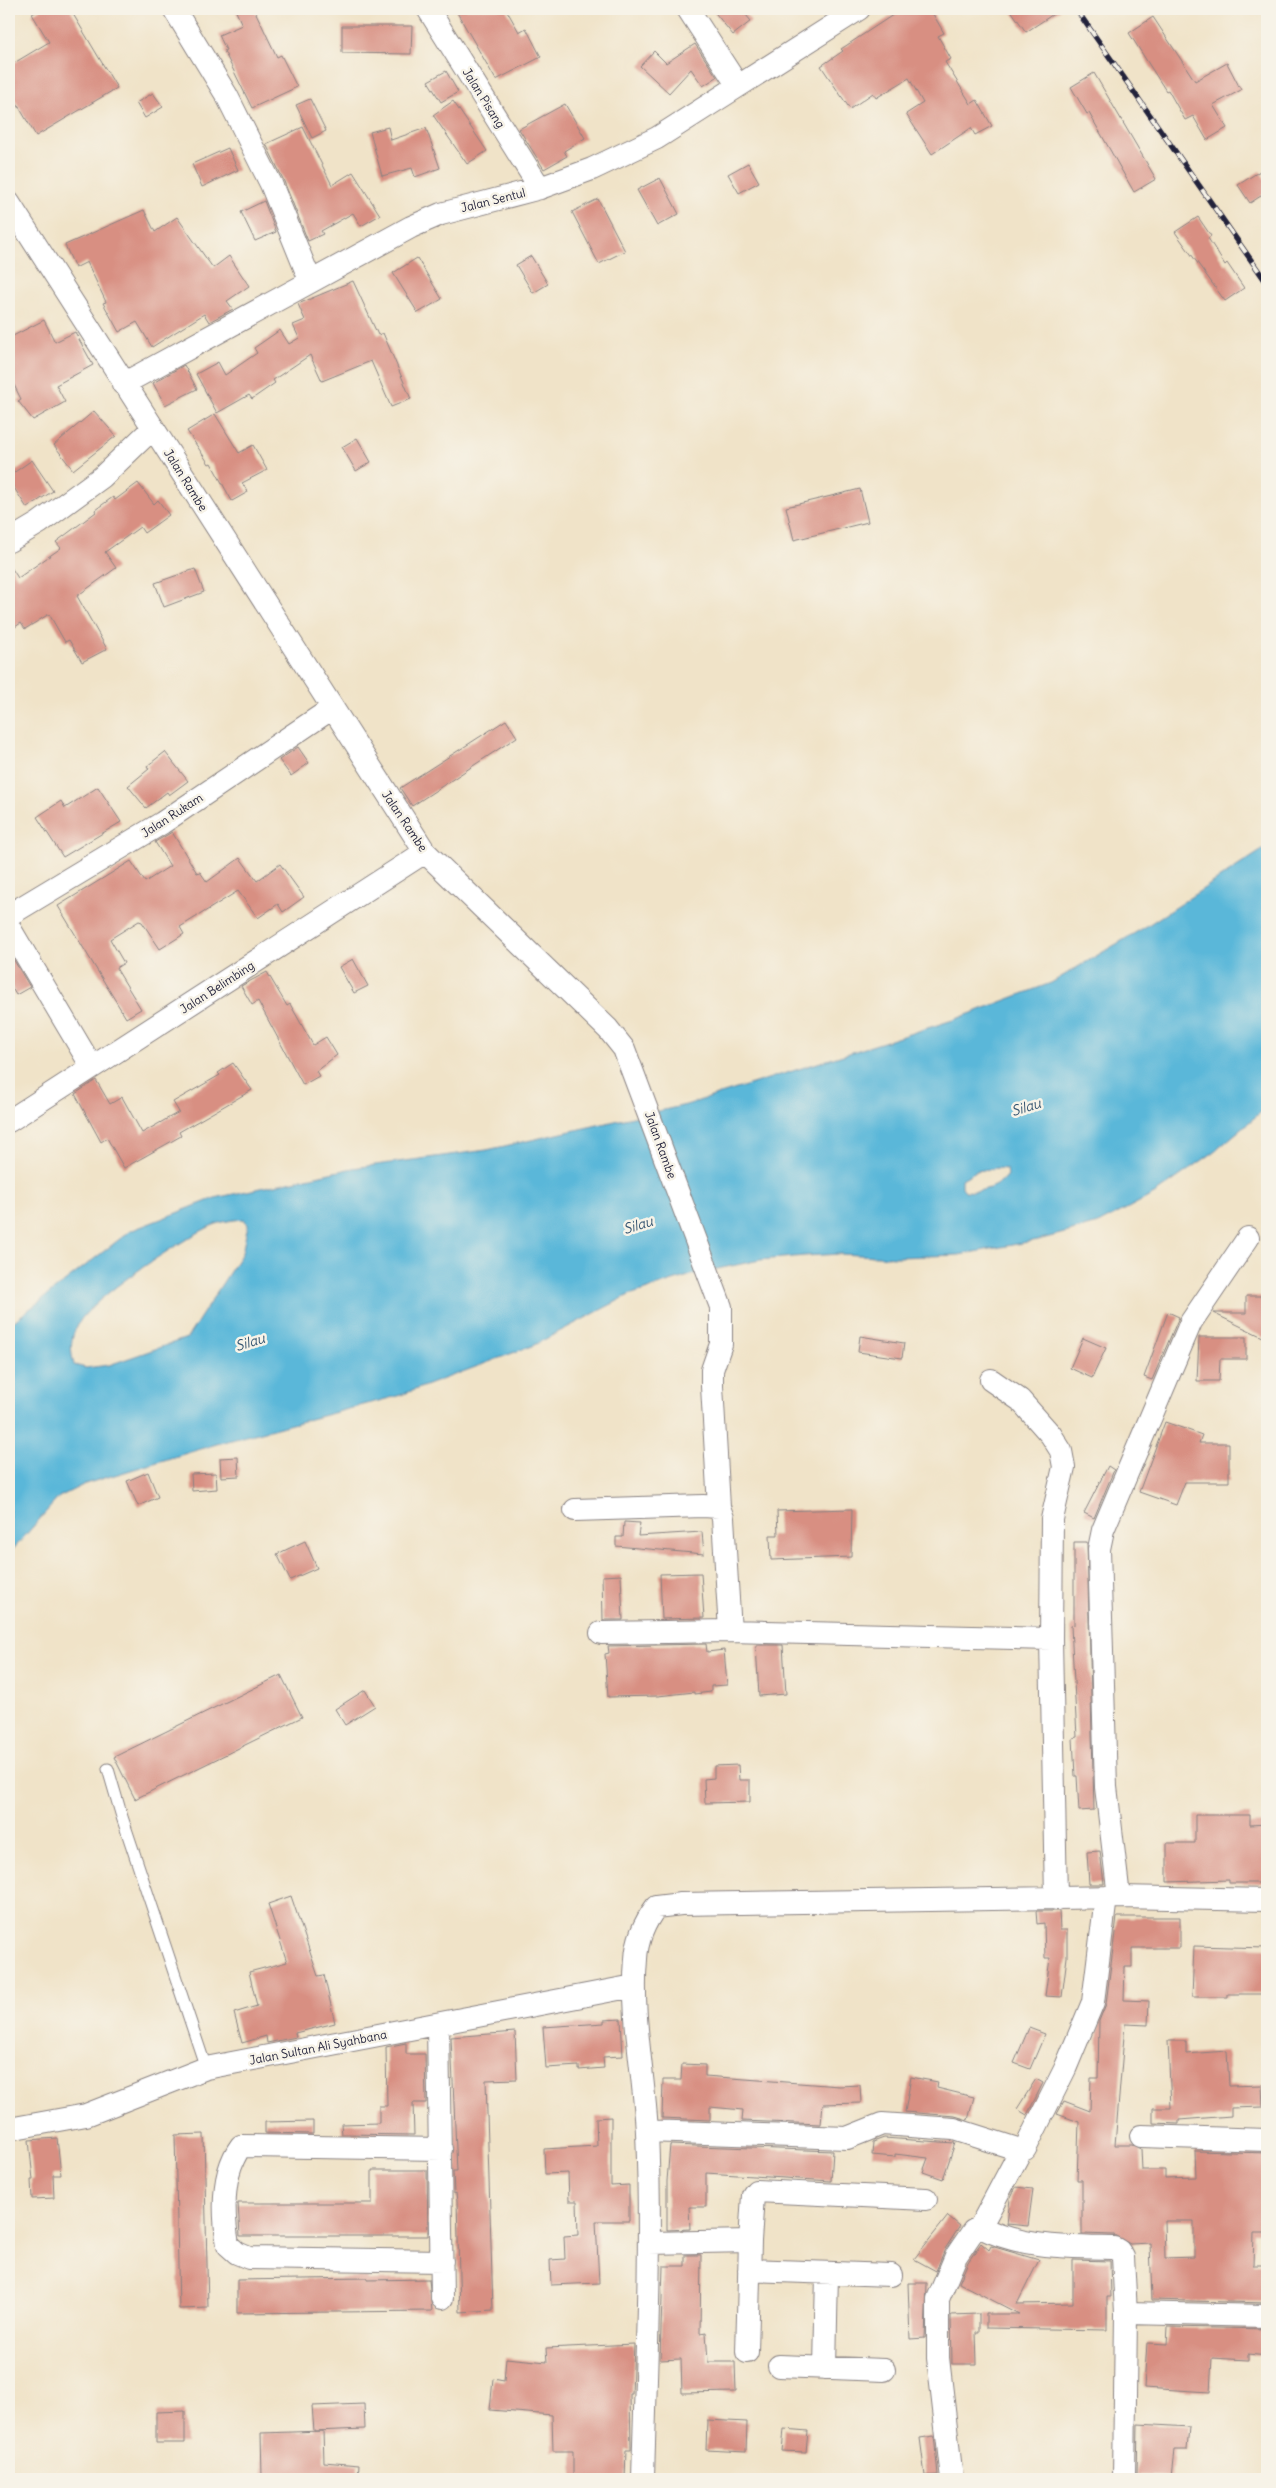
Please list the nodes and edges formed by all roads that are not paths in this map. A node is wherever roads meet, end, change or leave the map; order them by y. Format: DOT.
graph roads {
  1 [pos="174,9"];
  2 [pos="428,9"];
  3 [pos="688,9"];
  4 [pos="858,9"];
  5 [pos="738,86"];
  6 [pos="540,188"];
  7 [pos="9,203"];
  8 [pos="310,280"];
  9 [pos="123,384"];
  10 [pos="153,428"];
  11 [pos="9,541"];
  12 [pos="331,709"];
  13 [pos="425,852"];
  14 [pos="9,915"];
  15 [pos="9,927"];
  16 [pos="92,1067"];
  17 [pos="9,1121"];
  18 [pos="1248,1238"];
  19 [pos="991,1380"];
  20 [pos="719,1507"];
  21 [pos="575,1510"];
  22 [pos="730,1632"];
  23 [pos="601,1633"];
  24 [pos="1051,1639"];
  25 [pos="108,1769"];
  26 [pos="1113,1897"];
  27 [pos="1056,1899"];
  28 [pos="1267,1900"];
  29 [pos="634,1986"];
  30 [pos="438,2024"];
  31 [pos="206,2068"];
  32 [pos="9,2129"];
  33 [pos="647,2131"];
  34 [pos="1141,2136"];
  35 [pos="1267,2140"];
  36 [pos="441,2149"];
  37 [pos="1021,2150"];
  38 [pos="926,2198"];
  39 [pos="980,2227"];
  40 [pos="750,2241"];
  41 [pos="649,2243"];
  42 [pos="442,2261"];
  43 [pos="749,2270"];
  44 [pos="827,2273"];
  45 [pos="891,2275"];
  46 [pos="442,2298"];
  47 [pos="1126,2313"];
  48 [pos="1267,2316"];
  49 [pos="748,2352"];
  50 [pos="779,2366"];
  51 [pos="825,2368"];
  52 [pos="884,2370"];
  53 [pos="643,2479"];
  54 [pos="952,2479"];
  55 [pos="1124,2479"];
  1 -- 8 [label="street"];
  2 -- 6 [label="street, Jalan Pisang"];
  3 -- 5 [label="street"];
  4 -- 5 [label="street, Jalan Sentul"];
  5 -- 6 [label="street, Jalan Sentul"];
  6 -- 8 [label="street, Jalan Sentul"];
  7 -- 9 [label="street, Jalan Rambe"];
  8 -- 9 [label="street, Jalan Sentul"];
  9 -- 10 [label="street, Jalan Rambe"];
  10 -- 11 [label="street"];
  10 -- 12 [label="street, Jalan Rambe"];
  12 -- 13 [label="street, Jalan Rambe"];
  12 -- 14 [label="street, Jalan Rukam"];
  13 -- 16 [label="street, Jalan Belimbing"];
  13 -- 20 [label="street, Jalan Rambe"];
  15 -- 16 [label="street"];
  16 -- 17 [label="street, Jalan Belimbing"];
  18 -- 26 [label="street"];
  19 -- 24 [label="street"];
  20 -- 21 [label="street"];
  20 -- 22 [label="street, Jalan Rambe"];
  22 -- 23 [label="street"];
  22 -- 24 [label="street"];
  24 -- 27 [label="street"];
  25 -- 31 [label="lane"];
  26 -- 27 [label="street"];
  26 -- 28 [label="street"];
  26 -- 37 [label="street"];
  27 -- 29 [label="street"];
  29 -- 30 [label="street, Jalan Sultan Ali Syahbana"];
  29 -- 33 [label="street"];
  30 -- 31 [label="street, Jalan Sultan Ali Syahbana"];
  30 -- 36 [label="street"];
  31 -- 32 [label="street, Jalan Sultan Ali Syahbana"];
  33 -- 37 [label="street"];
  33 -- 41 [label="street"];
  34 -- 35 [label="street"];
  36 -- 42 [label="street"];
  36 -- 42 [label="street"];
  37 -- 39 [label="street"];
  38 -- 40 [label="street"];
  39 -- 47 [label="street"];
  39 -- 54 [label="street"];
  40 -- 41 [label="street"];
  40 -- 43 [label="street"];
  41 -- 53 [label="street"];
  42 -- 46 [label="street"];
  43 -- 44 [label="street"];
  43 -- 49 [label="street"];
  44 -- 45 [label="street"];
  44 -- 51 [label="street"];
  47 -- 48 [label="street"];
  47 -- 55 [label="street"];
  50 -- 51 [label="street"];
  51 -- 52 [label="street"];
}
